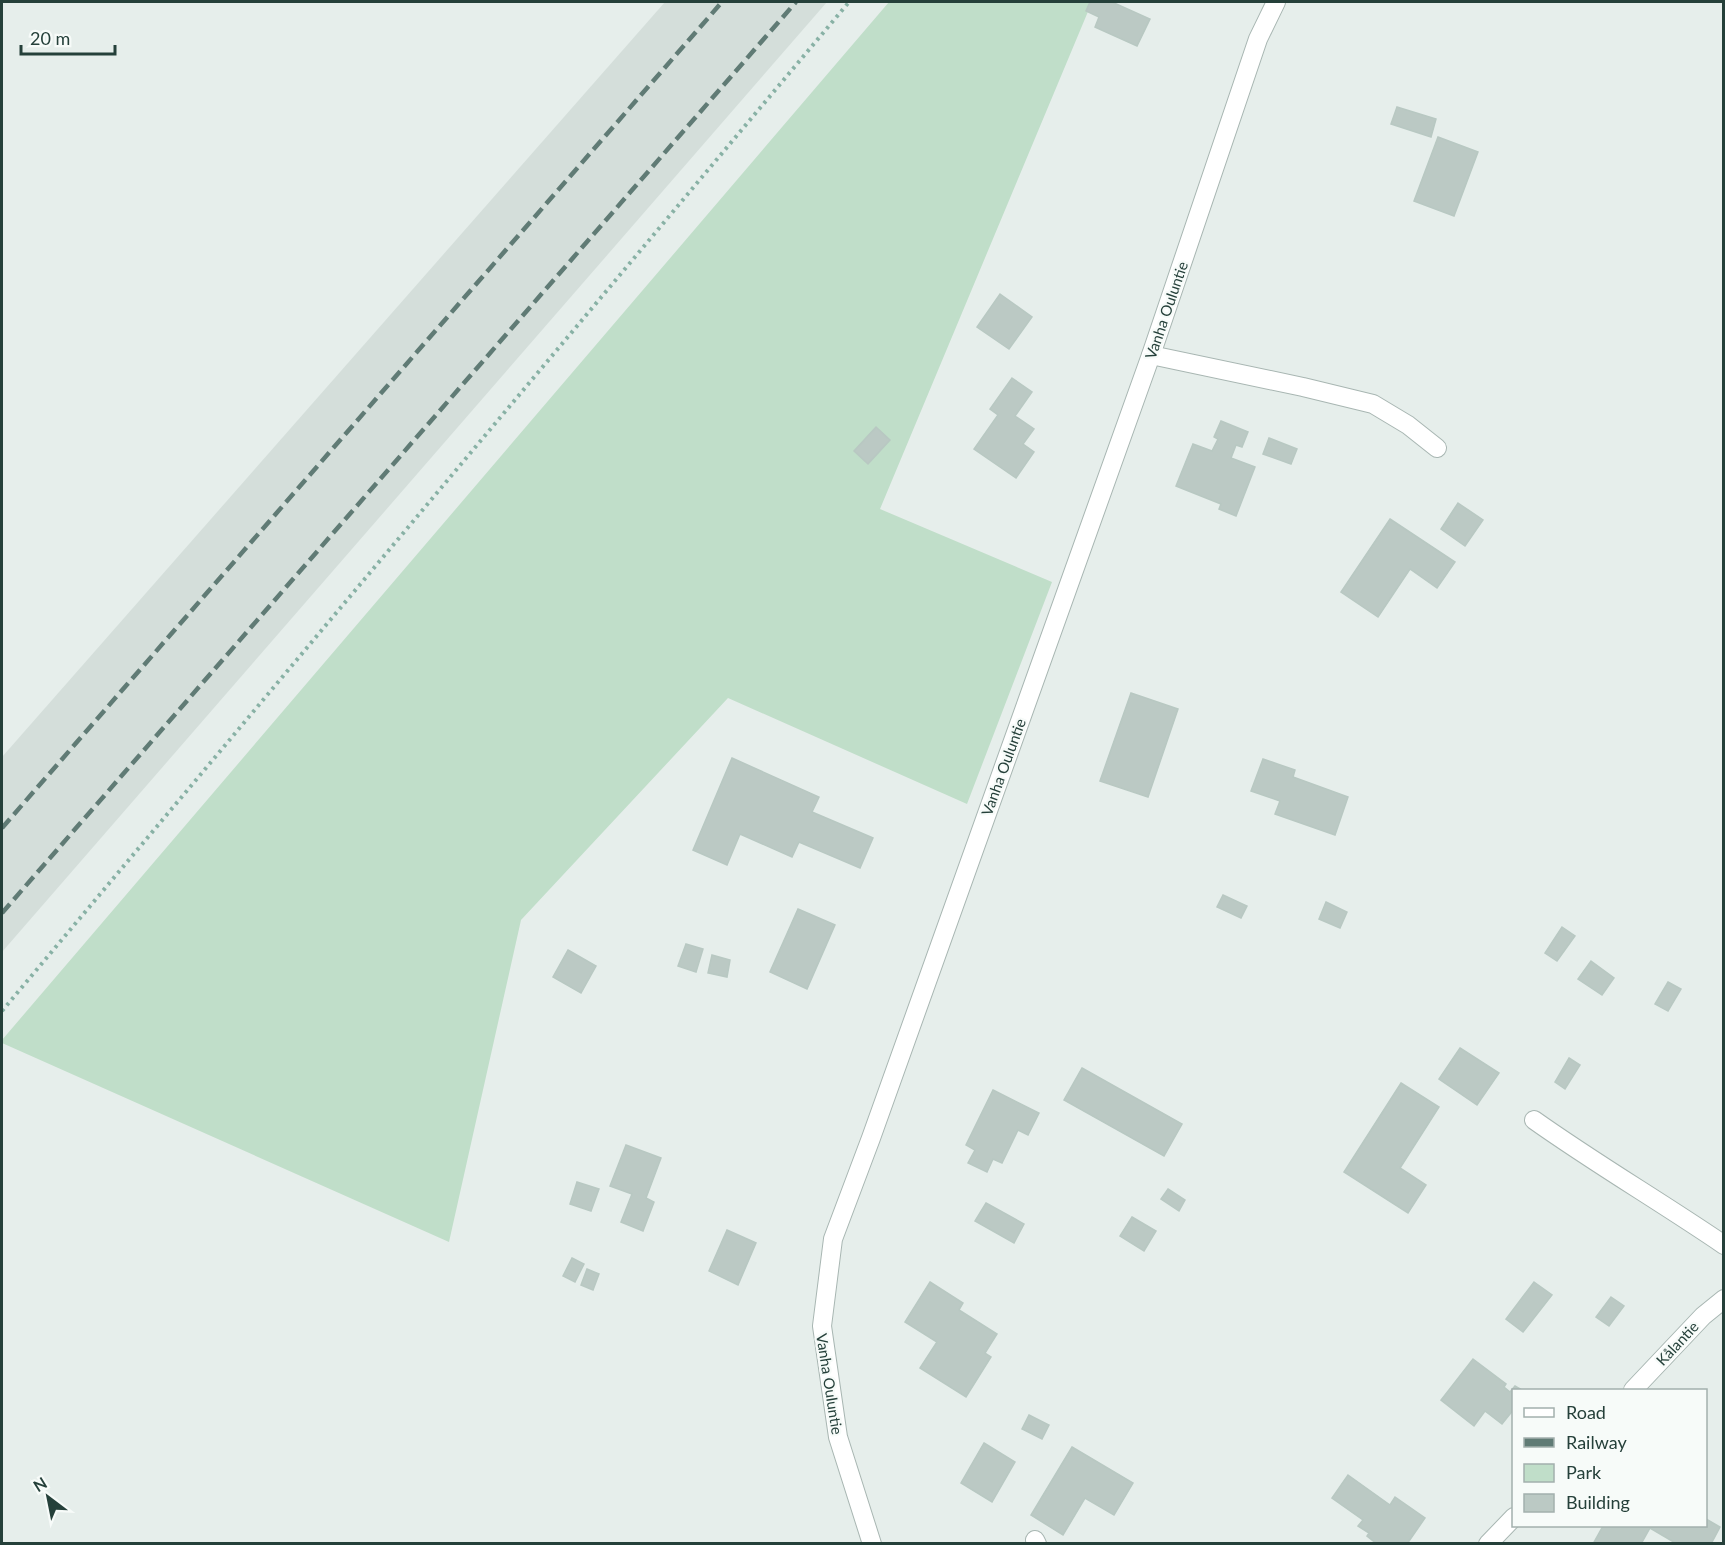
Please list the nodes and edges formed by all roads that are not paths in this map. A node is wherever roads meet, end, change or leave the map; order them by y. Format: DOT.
graph roads {
  1 [pos="1276,2"];
  2 [pos="1151,355"];
  3 [pos="1437,448"];
  4 [pos="1534,1120"];
  5 [pos="1724,1245"];
  6 [pos="1724,1299"];
  7 [pos="1634,1389"];
  8 [pos="1512,1519"];
  9 [pos="872,1544"];
  10 [pos="1488,1544"];
  1 -- 2 [label="street, Vanha Ouluntie"];
  2 -- 3 [label="street"];
  2 -- 9 [label="street, Vanha Ouluntie"];
  4 -- 5 [label="street"];
  6 -- 7 [label="street, Kålantie"];
  8 -- 10 [label="street"];
}
